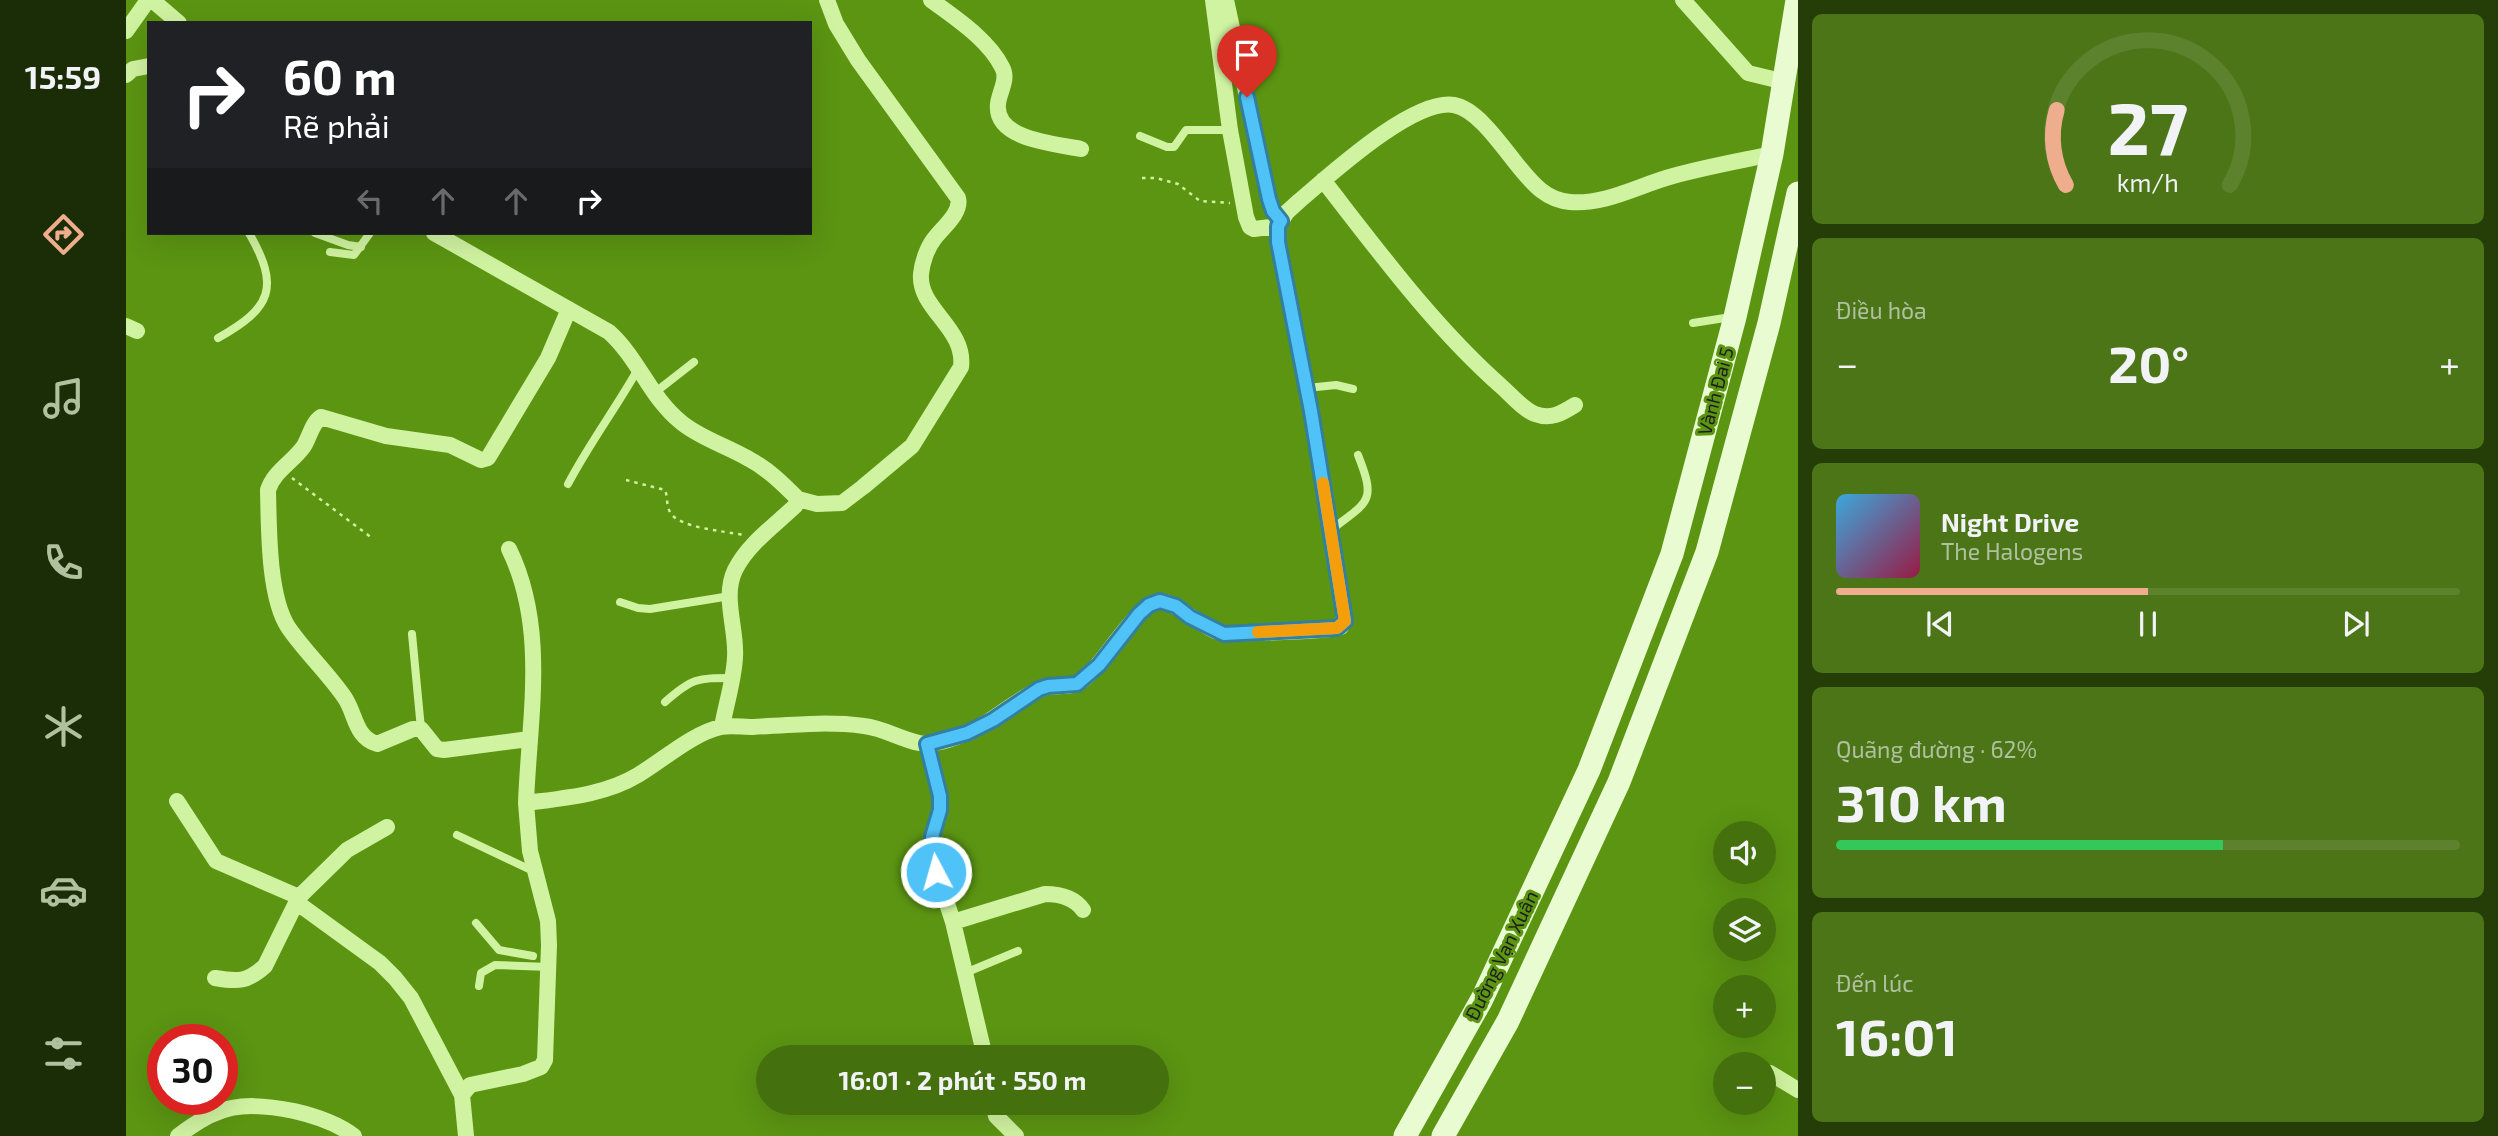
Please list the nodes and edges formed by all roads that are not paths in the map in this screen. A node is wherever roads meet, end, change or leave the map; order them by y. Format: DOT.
graph roads {
  1 [pos="150,0"];
  2 [pos="827,0"];
  3 [pos="931,0"];
  4 [pos="1213,0"];
  5 [pos="1226,0"];
  6 [pos="1683,0"];
  7 [pos="1797,0"];
  8 [pos="176,21"];
  9 [pos="126,31"];
  10 [pos="147,66"];
  11 [pos="126,75"];
  12 [pos="1785,82"];
  13 [pos="1230,130"];
  14 [pos="1140,136"];
  15 [pos="1082,149"];
  16 [pos="1772,154"];
  17 [pos="1323,180"];
  18 [pos="1798,193"];
  19 [pos="1270,226"];
  20 [pos="250,235"];
  21 [pos="322,235"];
  22 [pos="369,235"];
  23 [pos="438,235"];
  24 [pos="361,247"];
  25 [pos="330,252"];
  26 [pos="569,309"];
  27 [pos="1735,317"];
  28 [pos="1693,323"];
  29 [pos="218,338"];
  30 [pos="694,362"];
  31 [pos="638,369"];
  32 [pos="1307,388"];
  33 [pos="1353,389"];
  34 [pos="653,394"];
  35 [pos="1575,405"];
  36 [pos="1358,455"];
  37 [pos="568,485"];
  38 [pos="798,499"];
  39 [pos="1331,530"];
  40 [pos="509,549"];
  41 [pos="730,596"];
  42 [pos="620,602"];
  43 [pos="412,634"];
  44 [pos="732,678"];
  45 [pos="665,702"];
  46 [pos="722,727"];
  47 [pos="421,729"];
  48 [pos="529,739"];
  49 [pos="927,744"];
  50 [pos="1589,770"];
  51 [pos="1619,782"];
  52 [pos="177,801"];
  53 [pos="526,803"];
  54 [pos="387,827"];
  55 [pos="457,835"];
  56 [pos="535,872"];
  57 [pos="298,899"];
  58 [pos="1083,910"];
  59 [pos="476,922"];
  60 [pos="953,922"];
  61 [pos="1018,951"];
  62 [pos="544,959"];
  63 [pos="965,973"];
  64 [pos="215,978"];
  65 [pos="479,986"];
  66 [pos="982,1045"];
  67 [pos="1776,1077"];
  68 [pos="1798,1090"];
  69 [pos="462,1095"];
  70 [pos="996,1115"];
  71 [pos="178,1136"];
  72 [pos="354,1136"];
  73 [pos="466,1136"];
  74 [pos="1016,1136"];
  75 [pos="1405,1136"];
  76 [pos="1443,1136"];
  1 -- 8 [label="street"];
  1 -- 9 [label="street"];
  2 -- 38 [label="street"];
  3 -- 15 [label="street"];
  4 -- 13 [label="street"];
  5 -- 19 [label="street"];
  6 -- 12 [label="street"];
  7 -- 12 [label="main road, Vành Đai 5"];
  10 -- 11 [label="street"];
  12 -- 16 [label="main road, Vành Đai 5"];
  13 -- 14 [label="lane"];
  13 -- 19 [label="street"];
  16 -- 17 [label="street"];
  16 -- 27 [label="main road, Vành Đai 5"];
  17 -- 19 [label="street"];
  17 -- 35 [label="street"];
  18 -- 51 [label="main road, Vành Đai 5"];
  19 -- 32 [label="street"];
  20 -- 29 [label="lane"];
  21 -- 24 [label="lane"];
  22 -- 24 [label="lane"];
  23 -- 26 [label="street"];
  24 -- 25 [label="lane"];
  26 -- 31 [label="street"];
  26 -- 47 [label="street"];
  27 -- 28 [label="lane"];
  27 -- 50 [label="main road, Vành Đai 5"];
  30 -- 34 [label="lane"];
  31 -- 34 [label="street"];
  31 -- 37 [label="lane"];
  32 -- 33 [label="lane"];
  32 -- 39 [label="street"];
  34 -- 38 [label="street"];
  36 -- 39 [label="lane"];
  38 -- 41 [label="street"];
  39 -- 49 [label="street"];
  40 -- 48 [label="street"];
  41 -- 42 [label="lane"];
  41 -- 44 [label="street"];
  43 -- 47 [label="lane"];
  44 -- 45 [label="lane"];
  44 -- 46 [label="street"];
  46 -- 49 [label="street"];
  46 -- 53 [label="street"];
  47 -- 48 [label="street"];
  48 -- 53 [label="street"];
  49 -- 60 [label="street"];
  50 -- 75 [label="main road, Đường Vạn Xuân"];
  51 -- 76 [label="main road, Đường Vạn Xuân"];
  52 -- 57 [label="street"];
  53 -- 56 [label="street"];
  54 -- 57 [label="street"];
  55 -- 56 [label="lane"];
  56 -- 62 [label="street"];
  57 -- 64 [label="street"];
  57 -- 69 [label="street"];
  58 -- 60 [label="street"];
  59 -- 62 [label="lane"];
  60 -- 63 [label="street"];
  61 -- 63 [label="lane"];
  62 -- 65 [label="lane"];
  62 -- 69 [label="street"];
  63 -- 66 [label="street"];
  67 -- 68 [label="street"];
  69 -- 73 [label="street"];
  70 -- 74 [label="street"];
  71 -- 72 [label="street"];
}
